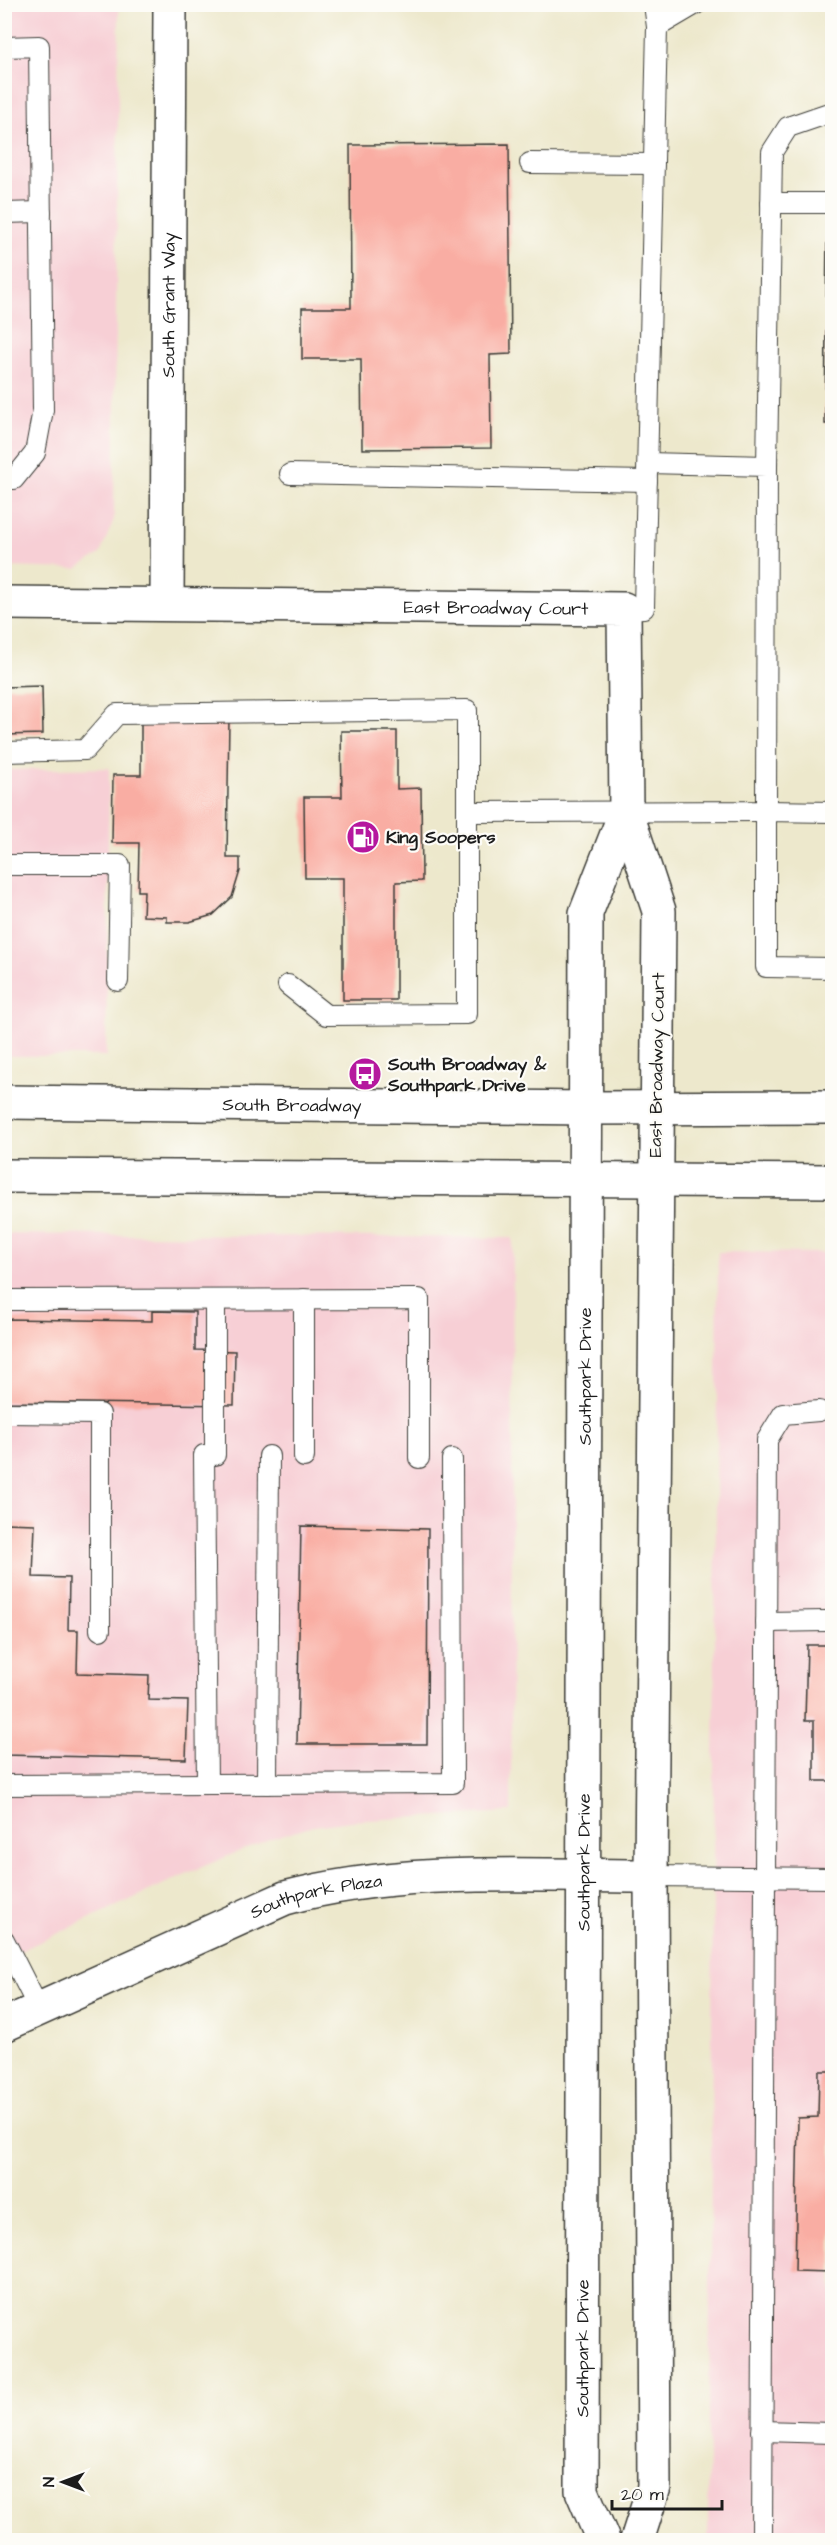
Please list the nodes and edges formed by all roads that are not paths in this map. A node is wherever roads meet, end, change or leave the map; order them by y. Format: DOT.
graph roads {
  1 [pos="170,4"];
  2 [pos="654,4"];
  3 [pos="696,4"];
  4 [pos="657,27"];
  5 [pos="4,47"];
  6 [pos="832,114"];
  7 [pos="530,163"];
  8 [pos="654,164"];
  9 [pos="771,203"];
  10 [pos="832,203"];
  11 [pos="41,212"];
  12 [pos="4,213"];
  13 [pos="767,466"];
  14 [pos="647,472"];
  15 [pos="290,474"];
  16 [pos="4,479"];
  17 [pos="4,603"];
  18 [pos="167,603"];
  19 [pos="624,609"];
  20 [pos="4,752"];
  21 [pos="626,811"];
  22 [pos="766,811"];
  23 [pos="468,812"];
  24 [pos="832,812"];
  25 [pos="4,865"];
  26 [pos="832,968"];
  27 [pos="118,981"];
  28 [pos="288,985"];
  29 [pos="4,1102"];
  30 [pos="832,1107"];
  31 [pos="586,1108"];
  32 [pos="657,1108"];
  33 [pos="4,1176"];
  34 [pos="585,1179"];
  35 [pos="656,1180"];
  36 [pos="832,1181"];
  37 [pos="304,1299"];
  38 [pos="4,1300"];
  39 [pos="215,1300"];
  40 [pos="819,1411"];
  41 [pos="4,1413"];
  42 [pos="269,1456"];
  43 [pos="304,1457"];
  44 [pos="419,1458"];
  45 [pos="452,1459"];
  46 [pos="825,1621"];
  47 [pos="766,1622"];
  48 [pos="100,1630"];
  49 [pos="207,1784"];
  50 [pos="267,1784"];
  51 [pos="4,1785"];
  52 [pos="582,1876"];
  53 [pos="651,1876"];
  54 [pos="766,1877"];
  55 [pos="832,1878"];
  56 [pos="4,1940"];
  57 [pos="39,2009"];
  58 [pos="4,2025"];
  59 [pos="762,2431"];
  60 [pos="832,2433"];
  61 [pos="603,2541"];
  62 [pos="637,2541"];
  63 [pos="762,2541"];
  1 -- 18 [label="street, South Grant Way"];
  2 -- 4 [label="lane"];
  3 -- 4 [label="lane"];
  4 -- 8 [label="lane"];
  5 -- 11 [label="lane"];
  6 -- 9 [label="lane"];
  7 -- 8 [label="lane"];
  8 -- 14 [label="lane"];
  9 -- 10 [label="lane"];
  9 -- 13 [label="lane"];
  11 -- 12 [label="lane"];
  11 -- 16 [label="lane"];
  13 -- 14 [label="lane"];
  13 -- 22 [label="lane"];
  14 -- 15 [label="lane"];
  14 -- 19 [label="lane"];
  17 -- 18 [label="street, East Broadway Court"];
  18 -- 19 [label="street, East Broadway Court"];
  19 -- 21 [label="street, East Broadway Court"];
  20 -- 23 [label="lane"];
  21 -- 22 [label="lane"];
  21 -- 23 [label="lane"];
  21 -- 31 [label="street, East Broadway Court"];
  21 -- 32 [label="street, East Broadway Court"];
  22 -- 24 [label="lane"];
  22 -- 26 [label="lane"];
  23 -- 28 [label="lane"];
  25 -- 27 [label="lane"];
  29 -- 31 [label="street, South Broadway"];
  30 -- 32 [label="street, South Broadway"];
  31 -- 32 [label="street, South Broadway"];
  31 -- 34 [label="street, East Broadway Court"];
  32 -- 35 [label="street, East Broadway Court"];
  33 -- 34 [label="street"];
  34 -- 35 [label="street"];
  34 -- 52 [label="street, Southpark Drive"];
  35 -- 36 [label="street"];
  35 -- 53 [label="street"];
  37 -- 39 [label="lane"];
  37 -- 43 [label="lane"];
  37 -- 44 [label="lane"];
  38 -- 39 [label="lane"];
  39 -- 49 [label="lane"];
  40 -- 47 [label="lane"];
  41 -- 48 [label="lane"];
  42 -- 50 [label="lane"];
  45 -- 50 [label="lane"];
  46 -- 47 [label="lane"];
  47 -- 54 [label="lane"];
  49 -- 50 [label="lane"];
  49 -- 51 [label="lane"];
  52 -- 53 [label="street, Southpark Plaza"];
  52 -- 57 [label="street, Southpark Plaza"];
  52 -- 61 [label="street, Southpark Drive"];
  53 -- 54 [label="lane"];
  53 -- 62 [label="street"];
  54 -- 55 [label="lane"];
  54 -- 59 [label="lane"];
  56 -- 57 [label="lane"];
  57 -- 58 [label="street, Southpark Plaza"];
  59 -- 60 [label="lane"];
  59 -- 63 [label="lane"];
}
